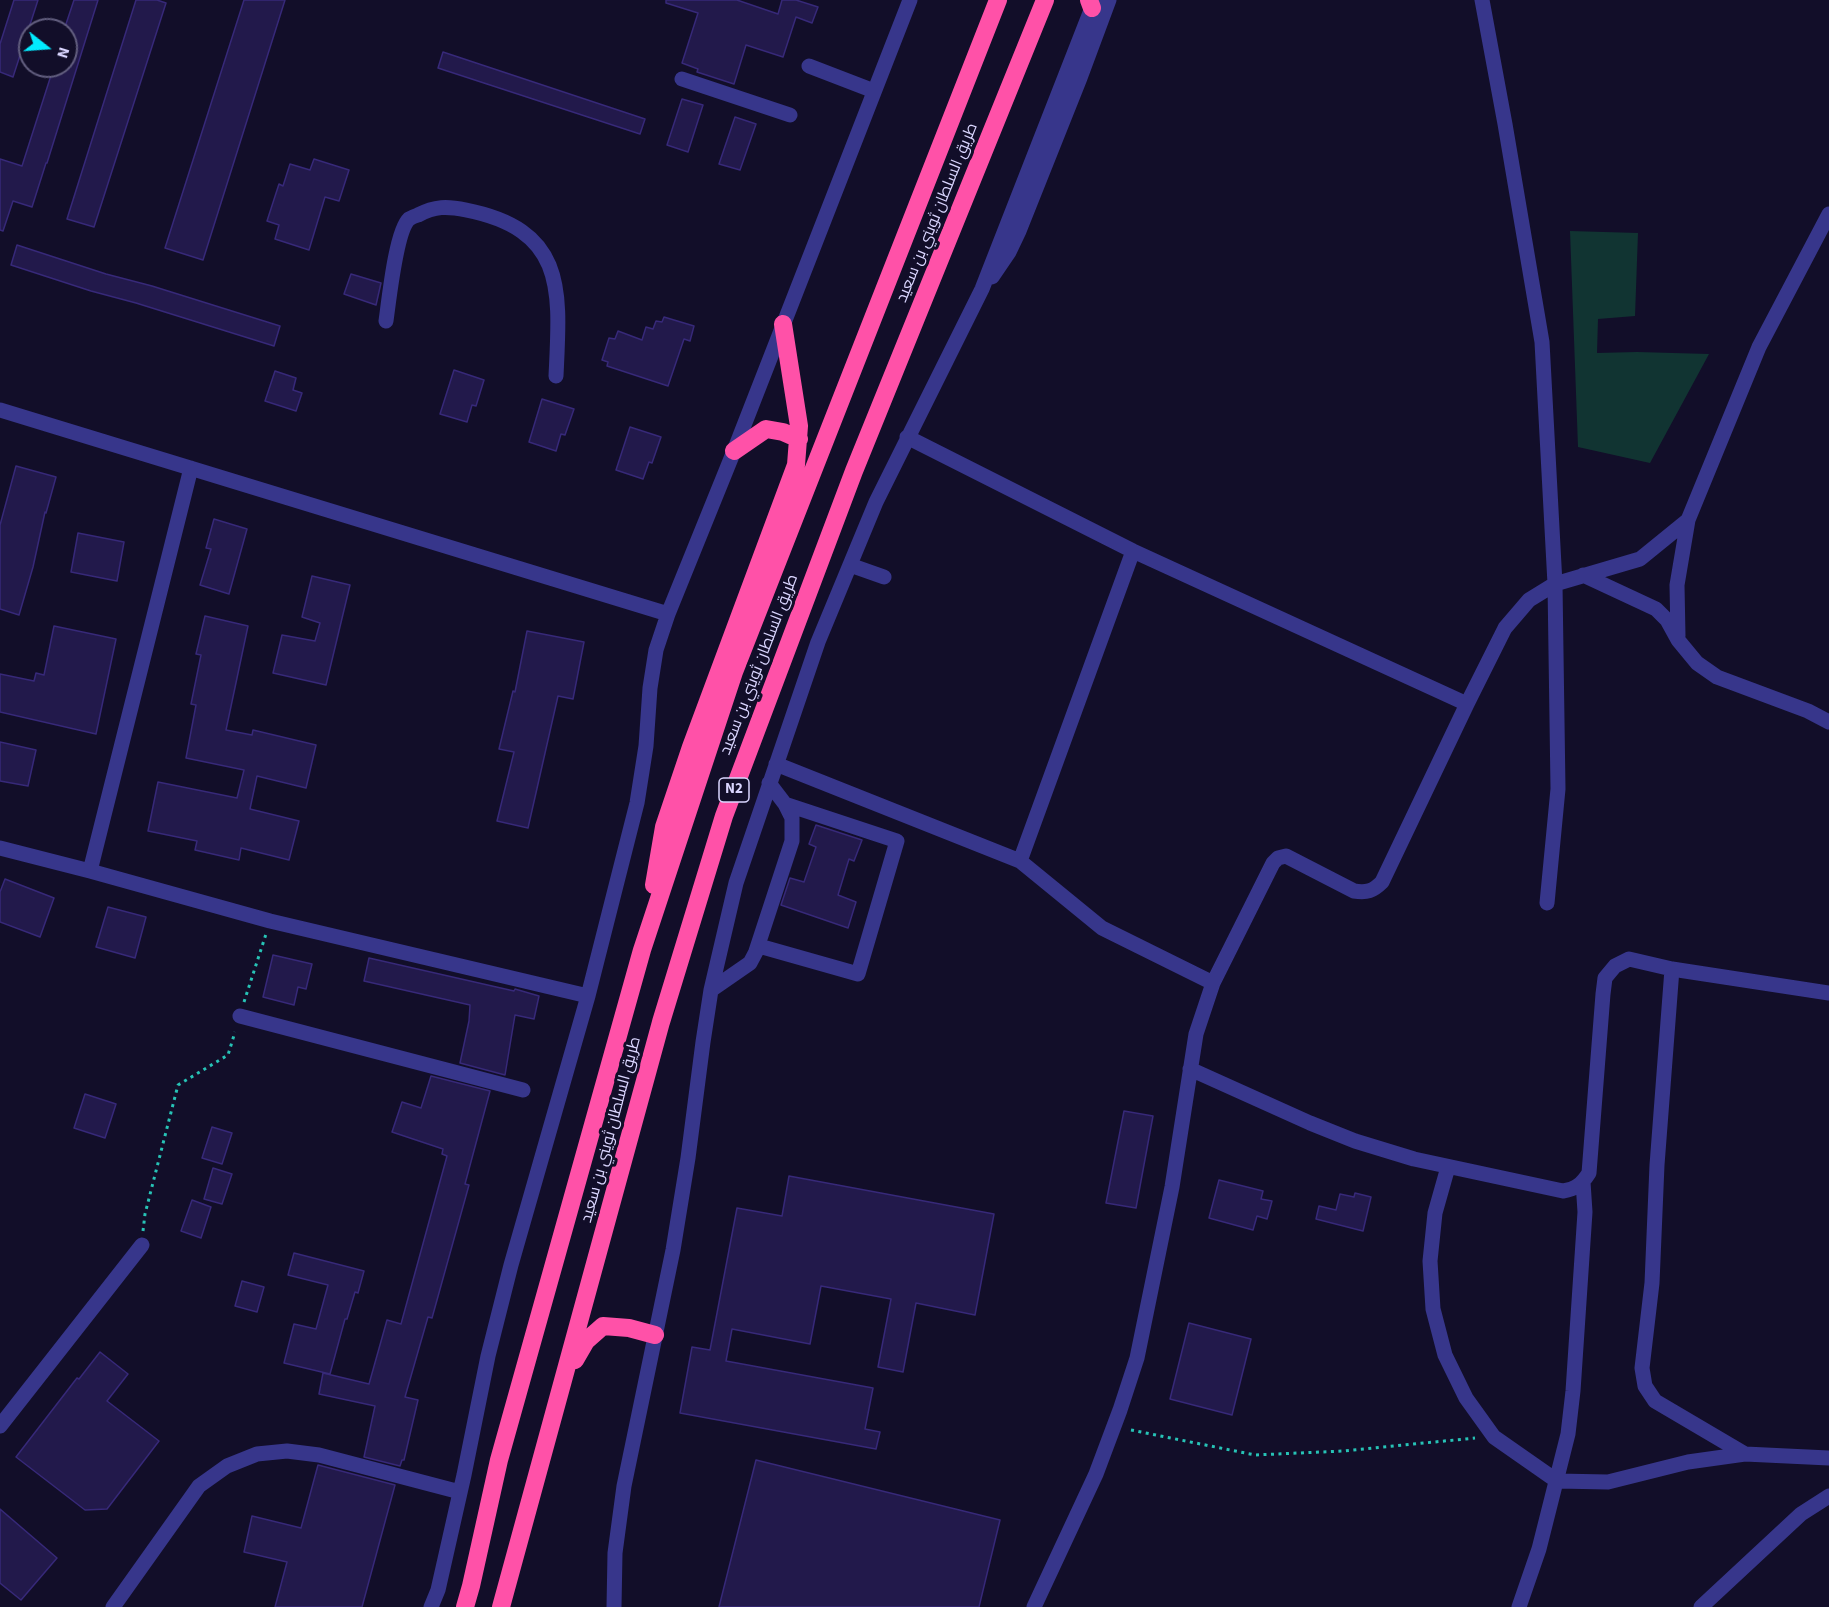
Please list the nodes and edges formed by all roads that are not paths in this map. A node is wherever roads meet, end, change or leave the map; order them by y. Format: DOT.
graph roads {
  1 [pos="910,0"];
  2 [pos="998,0"];
  3 [pos="1045,0"];
  4 [pos="1109,0"];
  5 [pos="1482,0"];
  6 [pos="1092,3"];
  7 [pos="809,66"];
  8 [pos="1080,78"];
  9 [pos="682,79"];
  10 [pos="874,91"];
  11 [pos="790,115"];
  12 [pos="1829,214"];
  13 [pos="982,289"];
  14 [pos="386,321"];
  15 [pos="783,324"];
  16 [pos="556,376"];
  17 [pos="0,410"];
  18 [pos="907,437"];
  19 [pos="800,439"];
  20 [pos="734,451"];
  21 [pos="191,468"];
  22 [pos="1688,520"];
  23 [pos="1133,551"];
  24 [pos="850,565"];
  25 [pos="1583,575"];
  26 [pos="884,577"];
  27 [pos="1555,584"];
  28 [pos="668,614"];
  29 [pos="1678,640"];
  30 [pos="1467,704"];
  31 [pos="1829,722"];
  32 [pos="776,764"];
  33 [pos="769,783"];
  34 [pos="785,804"];
  35 [pos="0,848"];
  36 [pos="1020,861"];
  37 [pos="90,871"];
  38 [pos="1547,903"];
  39 [pos="642,951"];
  40 [pos="756,951"];
  41 [pos="1672,969"];
  42 [pos="1213,983"];
  43 [pos="711,990"];
  44 [pos="1829,993"];
  45 [pos="588,996"];
  46 [pos="240,1016"];
  47 [pos="1190,1070"];
  48 [pos="524,1090"];
  49 [pos="1448,1167"];
  50 [pos="1583,1182"];
  51 [pos="142,1245"];
  52 [pos="655,1335"];
  53 [pos="565,1377"];
  54 [pos="0,1426"];
  55 [pos="1745,1454"];
  56 [pos="1829,1458"];
  57 [pos="1557,1481"];
  58 [pos="460,1492"];
  59 [pos="1829,1496"];
  60 [pos="113,1607"];
  61 [pos="431,1607"];
  62 [pos="465,1607"];
  63 [pos="501,1607"];
  64 [pos="614,1607"];
  65 [pos="1034,1607"];
  66 [pos="1520,1607"];
  67 [pos="1701,1607"];
  1 -- 10 [label="street"];
  2 -- 39 [label="highway, طريق السلطان ثويني بن سعيد / N2"];
  3 -- 53 [label="highway, طريق السلطان ثويني بن سعيد / N2"];
  4 -- 8 [label="street"];
  5 -- 27 [label="street"];
  6 -- 8 [label="street"];
  6 -- 13 [label="street"];
  7 -- 10 [label="street"];
  8 -- 13 [label="street"];
  9 -- 11 [label="street"];
  10 -- 15 [label="street"];
  12 -- 22 [label="street"];
  13 -- 18 [label="street"];
  14 -- 16 [label="street"];
  15 -- 19 [label="highway"];
  15 -- 20 [label="street"];
  17 -- 21 [label="street"];
  18 -- 23 [label="street"];
  18 -- 24 [label="street"];
  19 -- 20 [label="highway"];
  19 -- 39 [label="highway"];
  20 -- 28 [label="street"];
  21 -- 28 [label="street"];
  21 -- 37 [label="street"];
  22 -- 25 [label="street"];
  22 -- 29 [label="street"];
  23 -- 30 [label="street"];
  23 -- 36 [label="street"];
  24 -- 26 [label="street"];
  24 -- 32 [label="street"];
  25 -- 27 [label="street"];
  25 -- 29 [label="street"];
  27 -- 30 [label="street"];
  27 -- 38 [label="street"];
  28 -- 45 [label="street"];
  29 -- 31 [label="street"];
  30 -- 42 [label="street"];
  32 -- 33 [label="street"];
  32 -- 36 [label="street"];
  33 -- 34 [label="street"];
  33 -- 43 [label="street"];
  34 -- 40 [label="street"];
  34 -- 40 [label="street"];
  35 -- 37 [label="street"];
  36 -- 42 [label="street"];
  37 -- 45 [label="street"];
  39 -- 62 [label="highway, طريق السلطان ثويني بن سعيد / N2"];
  40 -- 43 [label="street"];
  41 -- 44 [label="street"];
  41 -- 50 [label="street"];
  41 -- 55 [label="street"];
  42 -- 47 [label="street"];
  43 -- 52 [label="street"];
  45 -- 58 [label="street"];
  46 -- 48 [label="street"];
  47 -- 49 [label="street"];
  47 -- 65 [label="street"];
  49 -- 50 [label="street"];
  49 -- 57 [label="street"];
  50 -- 57 [label="street"];
  51 -- 54 [label="street"];
  52 -- 53 [label="highway"];
  52 -- 64 [label="street"];
  53 -- 63 [label="highway, طريق السلطان ثويني بن سعيد / N2"];
  55 -- 56 [label="street"];
  55 -- 57 [label="street"];
  57 -- 66 [label="street"];
  58 -- 60 [label="street"];
  58 -- 61 [label="street"];
  59 -- 67 [label="street"];
}
